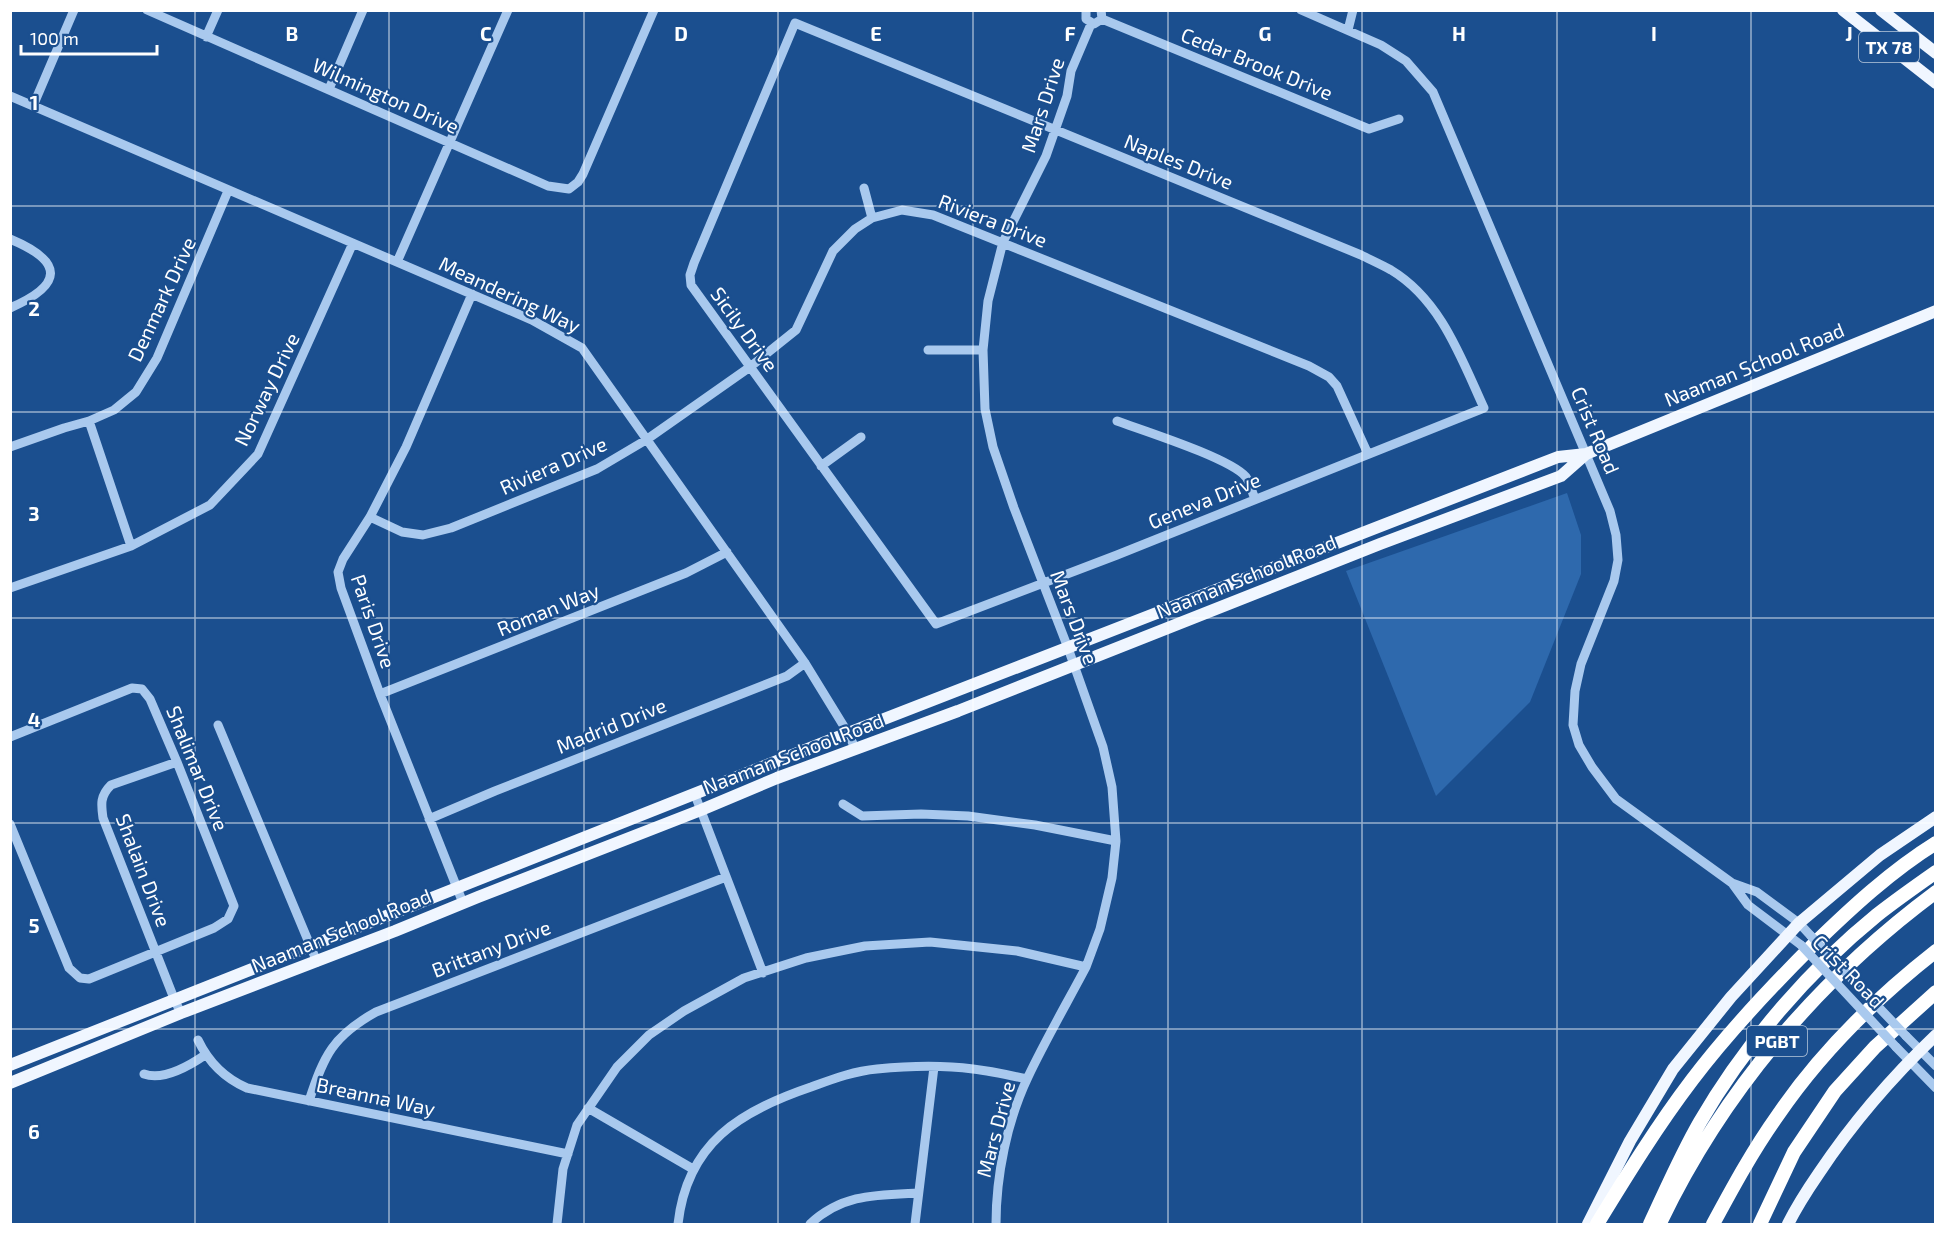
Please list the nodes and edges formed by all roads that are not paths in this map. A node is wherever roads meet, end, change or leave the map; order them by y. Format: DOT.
graph roads {
  1 [pos="74,10"];
  2 [pos="147,10"];
  3 [pos="218,10"];
  4 [pos="363,10"];
  5 [pos="508,10"];
  6 [pos="654,10"];
  7 [pos="1301,10"];
  8 [pos="1353,10"];
  9 [pos="1843,10"];
  10 [pos="1881,10"];
  11 [pos="1085,11"];
  12 [pos="1101,15"];
  13 [pos="795,23"];
  14 [pos="1898,23"];
  15 [pos="1091,24"];
  16 [pos="1348,30"];
  17 [pos="206,37"];
  18 [pos="1883,42"];
  19 [pos="1935,53"];
  20 [pos="1935,83"];
  21 [pos="328,89"];
  22 [pos="10,96"];
  23 [pos="33,106"];
  24 [pos="1399,119"];
  25 [pos="1056,130"];
  26 [pos="450,143"];
  27 [pos="864,188"];
  28 [pos="228,191"];
  29 [pos="872,218"];
  30 [pos="10,239"];
  31 [pos="1004,242"];
  32 [pos="353,243"];
  33 [pos="398,262"];
  34 [pos="472,294"];
  35 [pos="10,308"];
  36 [pos="1935,311"];
  37 [pos="928,350"];
  38 [pos="982,350"];
  39 [pos="750,367"];
  40 [pos="1484,408"];
  41 [pos="89,421"];
  42 [pos="1118,421"];
  43 [pos="861,437"];
  44 [pos="646,440"];
  45 [pos="10,447"];
  46 [pos="1368,454"];
  47 [pos="1586,454"];
  48 [pos="820,466"];
  49 [pos="1255,499"];
  50 [pos="370,517"];
  51 [pos="131,546"];
  52 [pos="727,552"];
  53 [pos="1044,583"];
  54 [pos="10,588"];
  55 [pos="936,624"];
  56 [pos="1068,648"];
  57 [pos="805,663"];
  58 [pos="1075,666"];
  59 [pos="380,694"];
  60 [pos="218,725"];
  61 [pos="848,733"];
  62 [pos="10,737"];
  63 [pos="855,748"];
  64 [pos="177,762"];
  65 [pos="695,795"];
  66 [pos="843,804"];
  67 [pos="701,810"];
  68 [pos="1935,817"];
  69 [pos="429,819"];
  70 [pos="10,824"];
  71 [pos="1116,842"];
  72 [pos="1935,843"];
  73 [pos="1935,872"];
  74 [pos="726,877"];
  75 [pos="1732,882"];
  76 [pos="457,888"];
  77 [pos="1935,892"];
  78 [pos="463,903"];
  79 [pos="1798,923"];
  80 [pos="1788,935"];
  81 [pos="310,947"];
  82 [pos="1935,951"];
  83 [pos="156,953"];
  84 [pos="317,962"];
  85 [pos="1086,967"];
  86 [pos="763,973"];
  87 [pos="1935,992"];
  88 [pos="175,1001"];
  89 [pos="181,1013"];
  90 [pos="1935,1035"];
  91 [pos="198,1040"];
  92 [pos="1920,1050"];
  93 [pos="205,1055"];
  94 [pos="1909,1061"];
  95 [pos="10,1065"];
  96 [pos="1935,1066"];
  97 [pos="934,1067"];
  98 [pos="144,1074"];
  99 [pos="1027,1079"];
  100 [pos="10,1083"];
  101 [pos="1935,1088"];
  102 [pos="309,1101"];
  103 [pos="588,1108"];
  104 [pos="568,1154"];
  105 [pos="693,1169"];
  106 [pos="918,1193"];
  107 [pos="557,1224"];
  108 [pos="678,1224"];
  109 [pos="810,1224"];
  110 [pos="915,1224"];
  111 [pos="996,1224"];
  112 [pos="1588,1224"];
  113 [pos="1598,1224"];
  114 [pos="1650,1224"];
  115 [pos="1660,1224"];
  116 [pos="1713,1224"];
  117 [pos="1760,1224"];
  118 [pos="1788,1224"];
  1 -- 23 [label="street"];
  2 -- 17 [label="street, Wilmington Drive"];
  3 -- 17 [label="street"];
  4 -- 21 [label="street"];
  5 -- 26 [label="street"];
  6 -- 26 [label="street, Wilmington Drive"];
  7 -- 16 [label="street, Crist Road"];
  8 -- 16 [label="street"];
  9 -- 18 [label="main road, TX 78"];
  10 -- 14 [label="main road, TX 78"];
  11 -- 15 [label="street"];
  12 -- 15 [label="street"];
  12 -- 24 [label="street, Cedar Brook Drive"];
  13 -- 25 [label="street, Naples Drive"];
  13 -- 39 [label="street, Sicily Drive"];
  14 -- 18 [label="main road"];
  14 -- 19 [label="main road, TX 78"];
  15 -- 25 [label="street, Mars Drive"];
  16 -- 47 [label="street, Crist Road"];
  17 -- 21 [label="street, Wilmington Drive"];
  18 -- 20 [label="main road, TX 78"];
  21 -- 26 [label="street, Wilmington Drive"];
  22 -- 23 [label="street, Meandering Way"];
  23 -- 28 [label="street, Meandering Way"];
  25 -- 31 [label="street, Mars Drive"];
  25 -- 40 [label="street, Naples Drive"];
  26 -- 33 [label="street"];
  27 -- 29 [label="street"];
  28 -- 32 [label="street, Meandering Way"];
  28 -- 41 [label="street, Denmark Drive"];
  29 -- 31 [label="street, Riviera Drive"];
  29 -- 39 [label="street, Riviera Drive"];
  30 -- 35 [label="street"];
  31 -- 38 [label="street, Mars Drive"];
  31 -- 46 [label="street, Riviera Drive"];
  32 -- 33 [label="street, Meandering Way"];
  32 -- 51 [label="street, Norway Drive"];
  33 -- 34 [label="street, Meandering Way"];
  34 -- 44 [label="street, Meandering Way"];
  34 -- 50 [label="street, Paris Drive"];
  36 -- 47 [label="main road, Naaman School Road"];
  37 -- 38 [label="street"];
  38 -- 53 [label="street, Mars Drive"];
  39 -- 44 [label="street, Riviera Drive"];
  39 -- 48 [label="street, Sicily Drive"];
  40 -- 46 [label="street, Geneva Drive"];
  41 -- 45 [label="street, Denmark Drive"];
  41 -- 51 [label="street"];
  42 -- 49 [label="street"];
  43 -- 48 [label="street"];
  44 -- 50 [label="street, Riviera Drive"];
  44 -- 52 [label="street, Meandering Way"];
  46 -- 49 [label="street, Geneva Drive"];
  47 -- 56 [label="main road, Naaman School Road"];
  47 -- 58 [label="main road, Naaman School Road"];
  47 -- 75 [label="street, Crist Road"];
  48 -- 55 [label="street, Sicily Drive"];
  49 -- 53 [label="street, Geneva Drive"];
  50 -- 59 [label="street, Paris Drive"];
  51 -- 54 [label="street, Norway Drive"];
  52 -- 57 [label="street, Meandering Way"];
  52 -- 59 [label="street, Roman Way"];
  53 -- 55 [label="street, Geneva Drive"];
  53 -- 56 [label="street, Mars Drive"];
  56 -- 58 [label="street, Mars Drive"];
  56 -- 61 [label="main road, Naaman School Road"];
  57 -- 61 [label="street, Meandering Way"];
  57 -- 69 [label="street, Madrid Drive"];
  58 -- 63 [label="main road, Naaman School Road"];
  58 -- 71 [label="street, Mars Drive"];
  59 -- 69 [label="street, Paris Drive"];
  60 -- 81 [label="street"];
  61 -- 63 [label="street, Meandering Way"];
  61 -- 65 [label="main road, Naaman School Road"];
  62 -- 64 [label="street, Shalimar Drive"];
  63 -- 67 [label="main road, Naaman School Road"];
  64 -- 83 [label="street, Shalimar Drive"];
  64 -- 83 [label="street, Shalain Drive"];
  65 -- 67 [label="street"];
  65 -- 76 [label="main road, Naaman School Road"];
  66 -- 71 [label="street"];
  67 -- 74 [label="street"];
  67 -- 78 [label="main road, Naaman School Road"];
  68 -- 79 [label="main road"];
  69 -- 76 [label="street, Paris Drive"];
  70 -- 83 [label="street"];
  71 -- 85 [label="street, Mars Drive"];
  72 -- 113 [label="highway"];
  73 -- 114 [label="highway"];
  74 -- 86 [label="street"];
  74 -- 102 [label="street, Brittany Drive"];
  75 -- 79 [label="street, Crist Road"];
  75 -- 80 [label="street, Crist Road"];
  76 -- 78 [label="street, Paris Drive"];
  76 -- 81 [label="main road, Naaman School Road"];
  77 -- 115 [label="highway, PGBT"];
  78 -- 84 [label="main road, Naaman School Road"];
  79 -- 80 [label="main road"];
  79 -- 92 [label="street, Crist Road, bridge"];
  80 -- 94 [label="street, Crist Road, bridge"];
  80 -- 112 [label="main road"];
  81 -- 84 [label="street"];
  81 -- 88 [label="main road, Naaman School Road"];
  82 -- 116 [label="highway, PGBT"];
  83 -- 88 [label="street, Shalain Drive"];
  84 -- 89 [label="main road, Naaman School Road"];
  85 -- 86 [label="street"];
  85 -- 99 [label="street, Mars Drive"];
  86 -- 103 [label="street"];
  87 -- 117 [label="highway"];
  88 -- 89 [label="street"];
  88 -- 95 [label="main road, Naaman School Road"];
  89 -- 100 [label="main road, Naaman School Road"];
  90 -- 92 [label="main road"];
  91 -- 93 [label="street, Breanna Way"];
  92 -- 94 [label="main road"];
  92 -- 96 [label="street, Crist Road"];
  93 -- 98 [label="street"];
  93 -- 102 [label="street, Breanna Way"];
  94 -- 101 [label="street, Crist Road"];
  94 -- 118 [label="main road"];
  97 -- 99 [label="street"];
  97 -- 105 [label="street"];
  97 -- 106 [label="street"];
  99 -- 111 [label="street, Mars Drive"];
  102 -- 104 [label="street, Breanna Way"];
  103 -- 104 [label="street"];
  103 -- 105 [label="street"];
  104 -- 107 [label="street"];
  105 -- 108 [label="street"];
  106 -- 109 [label="street"];
  106 -- 110 [label="street"];
}
